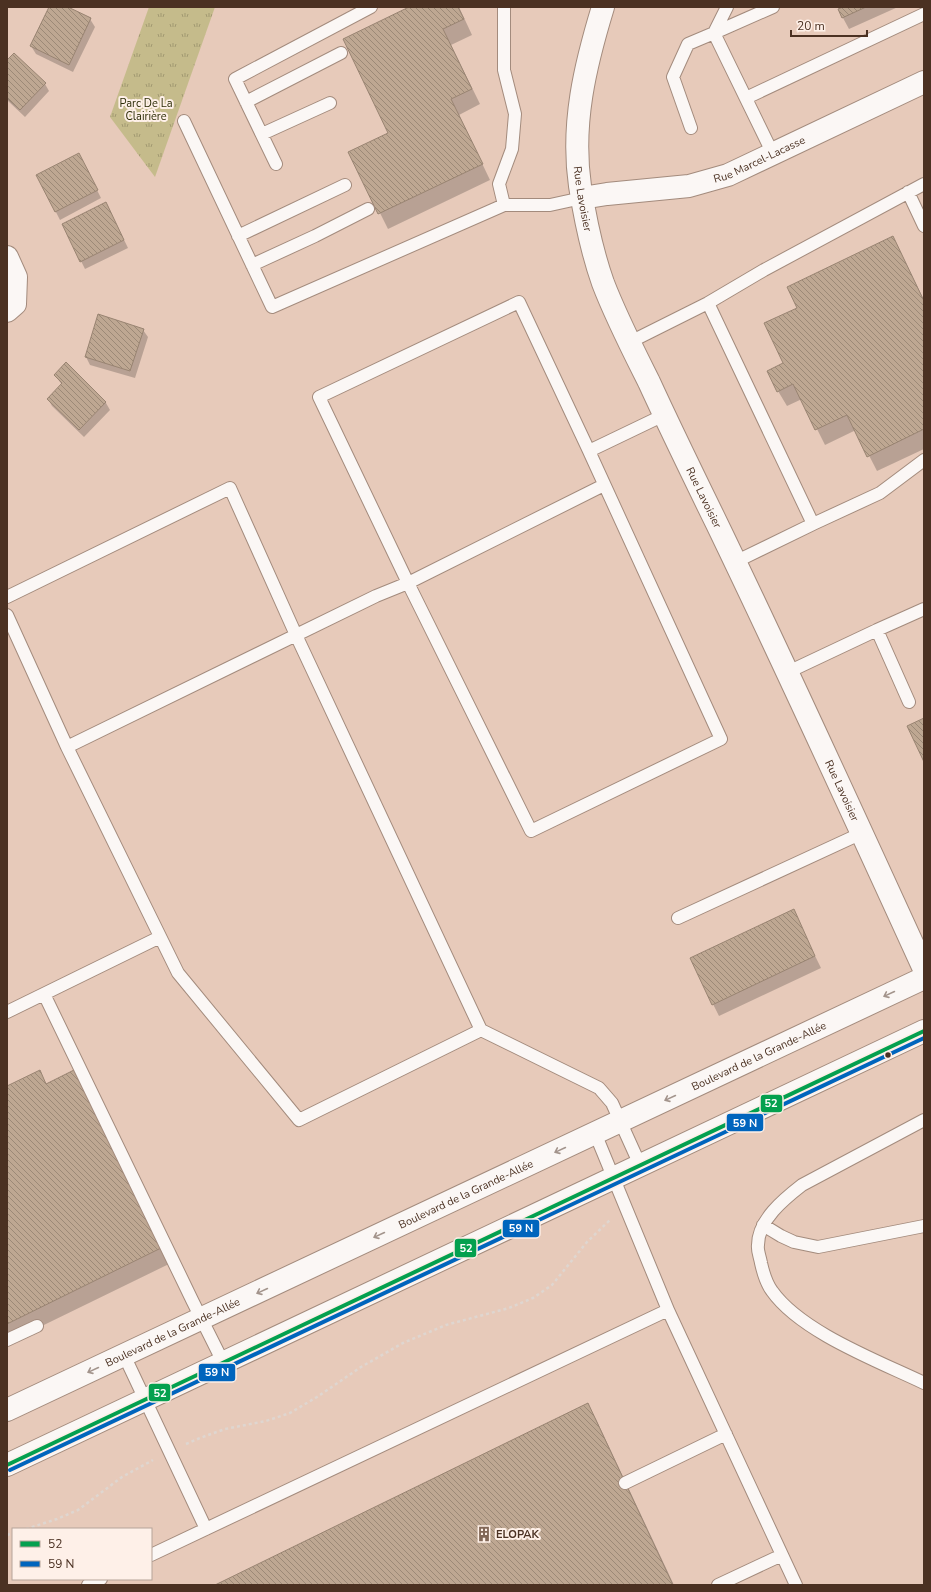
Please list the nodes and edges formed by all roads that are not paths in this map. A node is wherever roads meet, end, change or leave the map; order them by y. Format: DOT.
graph roads {
  1 [pos="371,7"];
  2 [pos="504,7"];
  3 [pos="604,7"];
  4 [pos="727,7"];
  5 [pos="771,7"];
  6 [pos="924,14"];
  7 [pos="714,33"];
  8 [pos="341,53"];
  9 [pos="924,82"];
  10 [pos="746,98"];
  11 [pos="246,102"];
  12 [pos="330,103"];
  13 [pos="184,121"];
  14 [pos="691,128"];
  15 [pos="262,134"];
  16 [pos="773,154"];
  17 [pos="276,164"];
  18 [pos="924,184"];
  19 [pos="345,185"];
  20 [pos="908,192"];
  21 [pos="582,198"];
  22 [pos="504,206"];
  23 [pos="368,209"];
  24 [pos="924,226"];
  25 [pos="238,236"];
  26 [pos="7,257"];
  27 [pos="252,264"];
  28 [pos="708,302"];
  29 [pos="7,311"];
  30 [pos="630,342"];
  31 [pos="664,415"];
  32 [pos="589,451"];
  33 [pos="924,460"];
  34 [pos="604,485"];
  35 [pos="813,524"];
  36 [pos="735,562"];
  37 [pos="408,583"];
  38 [pos="7,597"];
  39 [pos="924,609"];
  40 [pos="7,615"];
  41 [pos="877,630"];
  42 [pos="296,635"];
  43 [pos="788,672"];
  44 [pos="909,702"];
  45 [pos="67,747"];
  46 [pos="862,833"];
  47 [pos="678,918"];
  48 [pos="160,937"];
  49 [pos="924,968"];
  50 [pos="924,978"];
  51 [pos="44,994"];
  52 [pos="7,1012"];
  53 [pos="481,1030"];
  54 [pos="924,1031"];
  55 [pos="924,1120"];
  56 [pos="622,1121"];
  57 [pos="595,1133"];
  58 [pos="640,1165"];
  59 [pos="614,1177"];
  60 [pos="764,1226"];
  61 [pos="924,1226"];
  62 [pos="668,1310"];
  63 [pos="201,1319"];
  64 [pos="37,1326"];
  65 [pos="7,1340"];
  66 [pos="124,1355"];
  67 [pos="223,1362"];
  68 [pos="924,1383"];
  69 [pos="144,1400"];
  70 [pos="7,1410"];
  71 [pos="726,1434"];
  72 [pos="7,1465"];
  73 [pos="625,1483"];
  74 [pos="206,1529"];
  75 [pos="152,1555"];
  76 [pos="782,1555"];
  77 [pos="99,1580"];
  78 [pos="88,1585"];
  79 [pos="718,1585"];
  80 [pos="796,1585"];
  1 -- 11 [label="lane"];
  2 -- 22 [label="lane"];
  3 -- 21 [label="street, Rue Lavoisier"];
  4 -- 7 [label="lane"];
  5 -- 7 [label="lane"];
  6 -- 10 [label="lane"];
  7 -- 10 [label="lane"];
  7 -- 14 [label="lane"];
  8 -- 11 [label="lane"];
  9 -- 16 [label="street, Rue Marcel-Lacasse"];
  10 -- 16 [label="lane"];
  11 -- 15 [label="lane"];
  12 -- 15 [label="lane"];
  13 -- 25 [label="lane"];
  15 -- 17 [label="lane"];
  16 -- 21 [label="street, Rue Marcel-Lacasse"];
  18 -- 20 [label="lane"];
  19 -- 25 [label="lane"];
  20 -- 24 [label="lane"];
  20 -- 28 [label="lane"];
  21 -- 22 [label="lane"];
  21 -- 30 [label="street, Rue Lavoisier"];
  22 -- 27 [label="lane"];
  23 -- 27 [label="lane"];
  25 -- 27 [label="lane"];
  26 -- 29 [label="street"];
  28 -- 30 [label="lane"];
  28 -- 35 [label="lane"];
  30 -- 31 [label="street, Rue Lavoisier"];
  31 -- 32 [label="lane"];
  31 -- 36 [label="street, Rue Lavoisier"];
  32 -- 34 [label="lane"];
  32 -- 37 [label="lane"];
  33 -- 35 [label="lane"];
  34 -- 37 [label="lane"];
  34 -- 37 [label="lane"];
  35 -- 36 [label="lane"];
  36 -- 43 [label="street, Rue Lavoisier"];
  37 -- 42 [label="lane"];
  38 -- 42 [label="lane"];
  39 -- 41 [label="lane"];
  40 -- 45 [label="lane"];
  41 -- 43 [label="lane"];
  41 -- 44 [label="lane"];
  42 -- 45 [label="lane"];
  42 -- 53 [label="lane"];
  43 -- 46 [label="street, Rue Lavoisier"];
  45 -- 48 [label="lane"];
  46 -- 47 [label="lane"];
  46 -- 49 [label="street, Rue Lavoisier"];
  48 -- 51 [label="lane"];
  48 -- 53 [label="lane"];
  50 -- 56 [label="street, Boulevard de la Grande-Allée, one-way"];
  51 -- 52 [label="lane"];
  51 -- 63 [label="lane"];
  53 -- 56 [label="lane"];
  54 -- 58 [label="street"];
  55 -- 60 [label="lane"];
  56 -- 57 [label="street, Boulevard de la Grande-Allée"];
  56 -- 58 [label="lane"];
  57 -- 59 [label="lane"];
  57 -- 63 [label="street, Boulevard de la Grande-Allée, one-way"];
  58 -- 59 [label="street"];
  59 -- 62 [label="lane"];
  59 -- 67 [label="street"];
  60 -- 61 [label="lane"];
  60 -- 68 [label="lane"];
  62 -- 71 [label="lane"];
  62 -- 74 [label="lane"];
  63 -- 66 [label="street, Boulevard de la Grande-Allée"];
  63 -- 67 [label="lane"];
  64 -- 65 [label="lane"];
  66 -- 69 [label="lane"];
  66 -- 70 [label="street, Boulevard de la Grande-Allée, one-way"];
  67 -- 69 [label="street"];
  69 -- 72 [label="street"];
  69 -- 74 [label="lane"];
  71 -- 73 [label="lane"];
  71 -- 76 [label="lane"];
  74 -- 75 [label="lane"];
  76 -- 79 [label="lane"];
  76 -- 80 [label="lane"];
  77 -- 78 [label="lane"];
}
